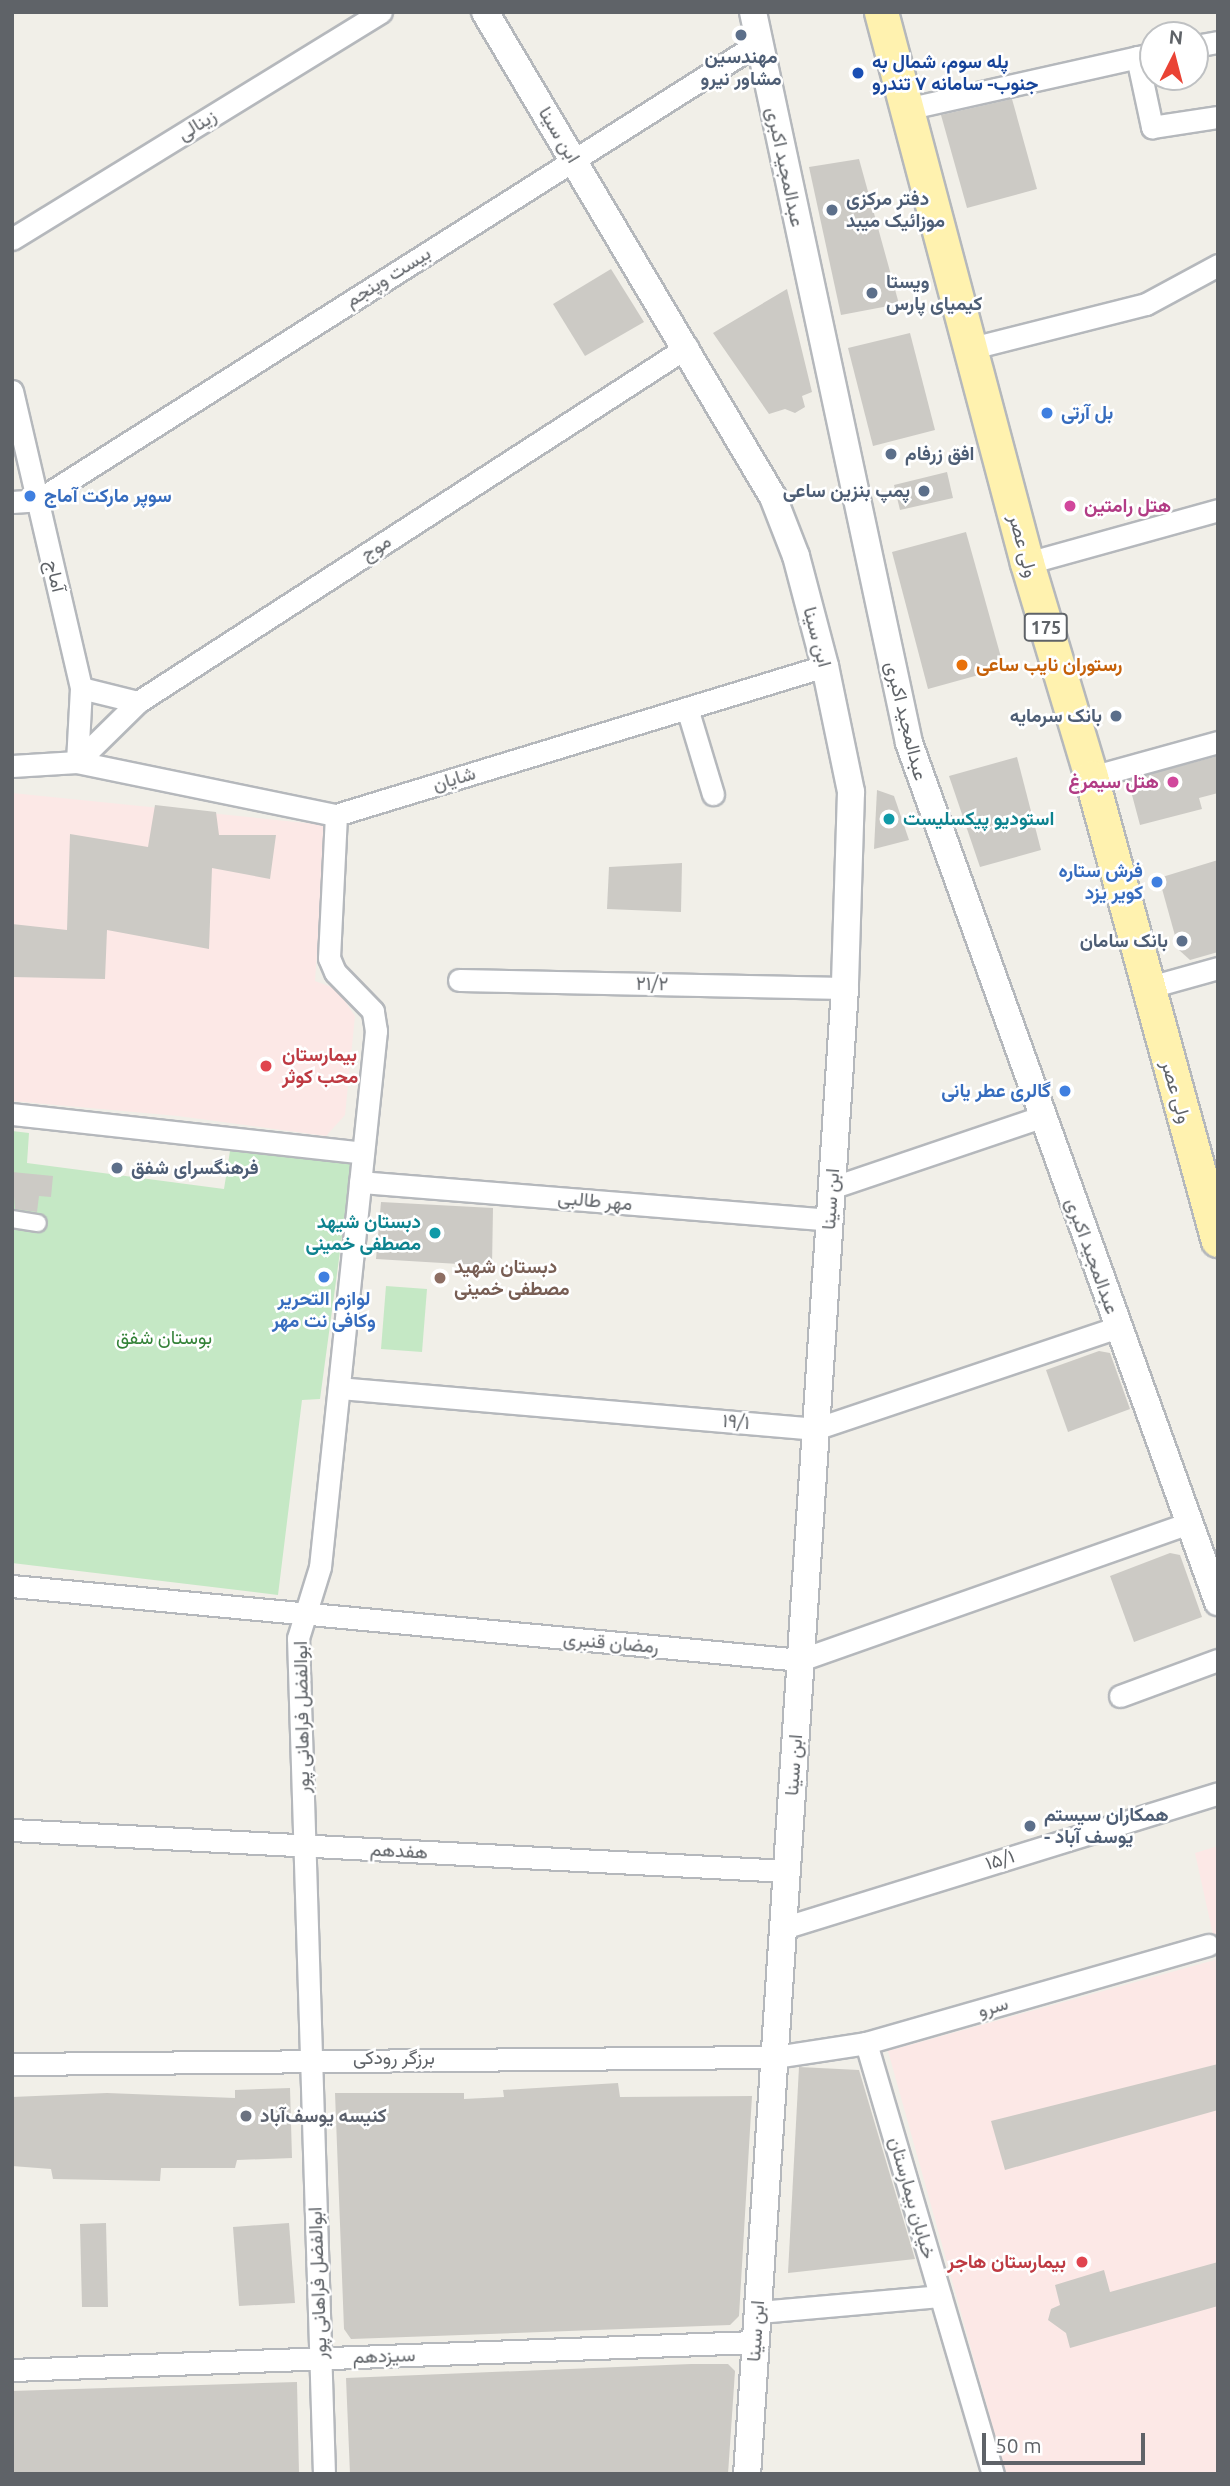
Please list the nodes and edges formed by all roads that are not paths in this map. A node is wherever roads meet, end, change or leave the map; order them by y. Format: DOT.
graph roads {
  1 [pos="381,12"];
  2 [pos="485,12"];
  3 [pos="753,12"];
  4 [pos="881,12"];
  5 [pos="760,42"];
  6 [pos="1139,56"];
  7 [pos="1148,91"];
  8 [pos="906,109"];
  9 [pos="1218,117"];
  10 [pos="574,160"];
  11 [pos="12,239"];
  12 [pos="1218,265"];
  13 [pos="687,347"];
  14 [pos="972,348"];
  15 [pos="12,391"];
  16 [pos="38,500"];
  17 [pos="12,502"];
  18 [pos="1218,510"];
  19 [pos="1027,563"];
  20 [pos="825,666"];
  21 [pos="81,688"];
  22 [pos="138,702"];
  23 [pos="687,708"];
  24 [pos="1218,742"];
  25 [pos="77,762"];
  26 [pos="12,766"];
  27 [pos="1091,777"];
  28 [pos="713,794"];
  29 [pos="336,815"];
  30 [pos="1218,968"];
  31 [pos="459,980"];
  32 [pos="845,988"];
  33 [pos="1146,988"];
  34 [pos="12,1114"];
  35 [pos="1041,1117"];
  36 [pos="363,1153"];
  37 [pos="360,1182"];
  38 [pos="831,1188"];
  39 [pos="12,1219"];
  40 [pos="829,1220"];
  41 [pos="38,1223"];
  42 [pos="1217,1235"];
  43 [pos="1118,1327"];
  44 [pos="339,1388"];
  45 [pos="815,1429"];
  46 [pos="1189,1523"];
  47 [pos="12,1586"];
  48 [pos="1218,1602"];
  49 [pos="307,1616"];
  50 [pos="800,1660"];
  51 [pos="1218,1660"];
  52 [pos="1120,1696"];
  53 [pos="1218,1793"];
  54 [pos="12,1830"];
  55 [pos="304,1846"];
  56 [pos="787,1871"];
  57 [pos="783,1928"];
  58 [pos="1208,1945"];
  59 [pos="866,2043"];
  60 [pos="775,2057"];
  61 [pos="311,2058"];
  62 [pos="12,2064"];
  63 [pos="940,2296"];
  64 [pos="758,2312"];
  65 [pos="756,2342"];
  66 [pos="321,2358"];
  67 [pos="12,2370"];
  68 [pos="324,2474"];
  69 [pos="747,2474"];
  70 [pos="993,2474"];
  1 -- 11 [label="street, زینالی"];
  2 -- 10 [label="street, ابن سینا"];
  3 -- 5 [label="street, عبدالمجید اکبری"];
  4 -- 8 [label="main road, ولی عصر / 175"];
  5 -- 10 [label="street, بیست وپنجم"];
  5 -- 35 [label="street, عبدالمجید اکبری"];
  6 -- 8 [label="street"];
  7 -- 9 [label="street"];
  8 -- 14 [label="main road, ولی عصر / 175"];
  10 -- 13 [label="street, ابن سینا"];
  10 -- 16 [label="street, بیست وپنجم"];
  12 -- 14 [label="street"];
  13 -- 20 [label="street, ابن سینا"];
  13 -- 22 [label="street, موج"];
  14 -- 19 [label="main road, ولی عصر / 175"];
  15 -- 16 [label="street, آماج"];
  16 -- 17 [label="street, بیست وپنجم"];
  16 -- 21 [label="street, آماج"];
  18 -- 19 [label="street"];
  19 -- 27 [label="main road, ولی عصر / 175"];
  20 -- 23 [label="street, شایان"];
  20 -- 32 [label="street, ابن سینا"];
  21 -- 22 [label="street"];
  21 -- 25 [label="street, آماج"];
  22 -- 25 [label="street, موج"];
  23 -- 28 [label="street"];
  23 -- 29 [label="street, شایان"];
  24 -- 27 [label="street"];
  25 -- 26 [label="street, شایان"];
  25 -- 29 [label="street, شایان"];
  27 -- 33 [label="main road, ولی عصر / 175"];
  29 -- 36 [label="street, ابوالفضل فراهانی پور"];
  30 -- 33 [label="street"];
  31 -- 32 [label="street, ۲۱/۲"];
  32 -- 38 [label="street, ابن سینا"];
  33 -- 42 [label="main road, ولی عصر / 175"];
  34 -- 36 [label="street"];
  35 -- 38 [label="street"];
  35 -- 43 [label="street, عبدالمجید اکبری"];
  36 -- 37 [label="street, ابوالفضل فراهانی پور"];
  37 -- 40 [label="street, مهر طالبی"];
  37 -- 44 [label="street, ابوالفضل فراهانی پور"];
  38 -- 40 [label="street, ابن سینا"];
  39 -- 41 [label="street"];
  40 -- 45 [label="street, ابن سینا"];
  43 -- 45 [label="street, ۱۹/۱"];
  43 -- 46 [label="street, عبدالمجید اکبری"];
  44 -- 45 [label="street, ۱۹/۱"];
  44 -- 49 [label="street, ابوالفضل فراهانی پور"];
  45 -- 50 [label="street, ابن سینا"];
  46 -- 48 [label="street, عبدالمجید اکبری"];
  46 -- 50 [label="street, رمضان قنبری"];
  47 -- 49 [label="street, رمضان قنبری"];
  49 -- 50 [label="street, رمضان قنبری"];
  49 -- 55 [label="street, ابوالفضل فراهانی پور"];
  50 -- 56 [label="street, ابن سینا"];
  51 -- 52 [label="street"];
  53 -- 57 [label="street, ۱۵/۱"];
  54 -- 55 [label="street, هفدهم"];
  55 -- 56 [label="street, هفدهم"];
  55 -- 61 [label="street, ابوالفضل فراهانی پور"];
  56 -- 57 [label="street, ابن سینا"];
  57 -- 60 [label="street, ابن سینا"];
  58 -- 59 [label="street, سرو"];
  59 -- 60 [label="street, سرو"];
  59 -- 63 [label="street, خیابان بیمارستان"];
  60 -- 61 [label="street, برزگر رودکی"];
  60 -- 64 [label="street, ابن سینا"];
  61 -- 62 [label="street, برزگر رودکی"];
  61 -- 66 [label="street, ابوالفضل فراهانی پور"];
  63 -- 64 [label="street"];
  63 -- 70 [label="street, خیابان بیمارستان"];
  64 -- 65 [label="street, ابن سینا"];
  65 -- 66 [label="street, سیزدهم"];
  65 -- 69 [label="street, ابن سینا"];
  66 -- 67 [label="street, سیزدهم"];
  66 -- 68 [label="street, ابوالفضل فراهانی پور"];
}
